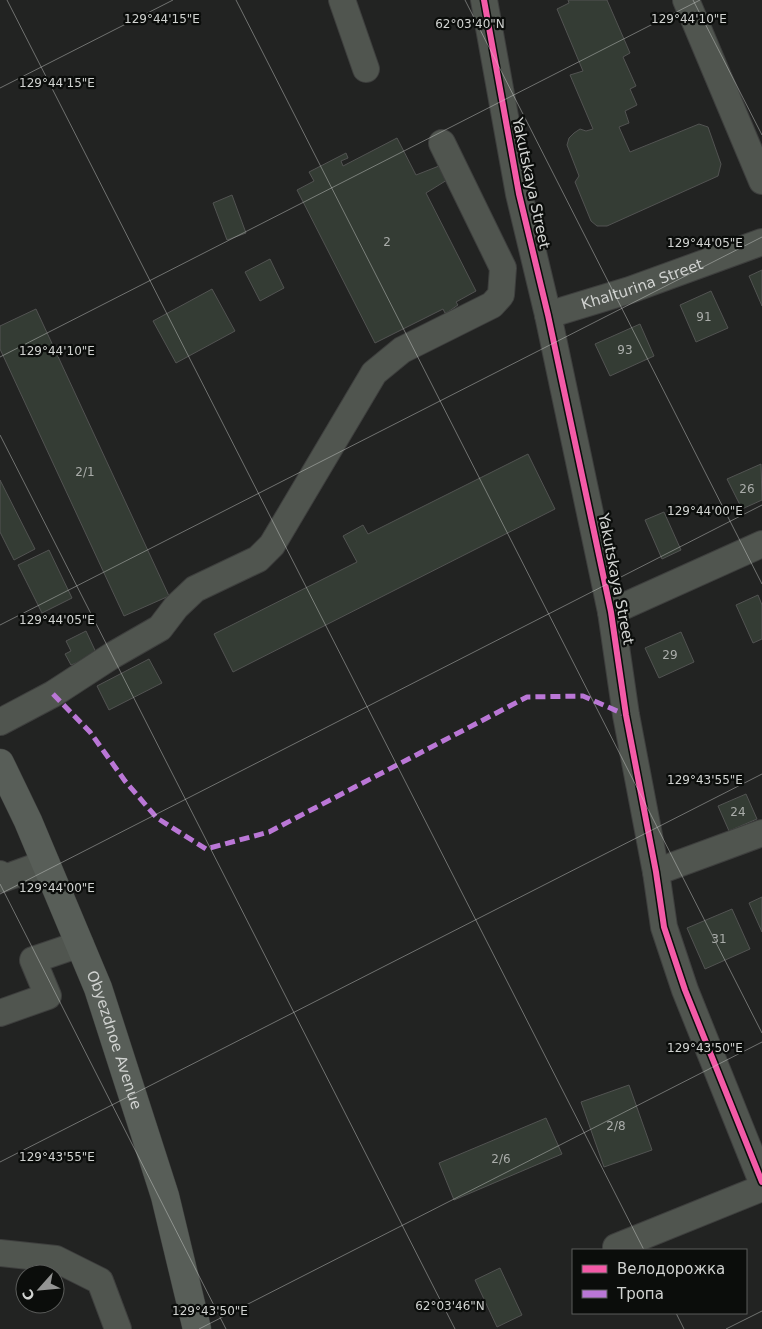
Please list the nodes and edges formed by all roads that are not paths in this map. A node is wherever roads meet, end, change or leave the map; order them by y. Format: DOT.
graph roads {
  1 [pos="342,0"];
  2 [pos="484,0"];
  3 [pos="686,0"];
  4 [pos="366,69"];
  5 [pos="442,144"];
  6 [pos="762,181"];
  7 [pos="762,242"];
  8 [pos="548,315"];
  9 [pos="762,544"];
  10 [pos="611,612"];
  11 [pos="0,722"];
  12 [pos="0,763"];
  13 [pos="762,833"];
  14 [pos="46,863"];
  15 [pos="656,872"];
  16 [pos="0,874"];
  17 [pos="80,944"];
  18 [pos="0,1013"];
  19 [pos="754,1142"];
  20 [pos="762,1182"];
  21 [pos="762,1188"];
  22 [pos="616,1247"];
  23 [pos="0,1253"];
  24 [pos="118,1329"];
  25 [pos="197,1329"];
  1 -- 4 [label="street"];
  2 -- 8 [label="street, Yakutskaya Street"];
  3 -- 6 [label="street"];
  5 -- 11 [label="street"];
  7 -- 8 [label="street, Khalturina Street"];
  8 -- 10 [label="street, Yakutskaya Street"];
  9 -- 10 [label="street"];
  10 -- 15 [label="street, Yakutskaya Street"];
  12 -- 14 [label="main road, Obyezdnoe Avenue"];
  13 -- 15 [label="street"];
  14 -- 16 [label="street"];
  14 -- 17 [label="main road, Obyezdnoe Avenue"];
  15 -- 19 [label="street, Yakutskaya Street"];
  17 -- 18 [label="street"];
  17 -- 25 [label="main road, Obyezdnoe Avenue"];
  19 -- 20 [label="street, Yakutskaya Street"];
  21 -- 22 [label="street"];
  23 -- 24 [label="street"];
}
